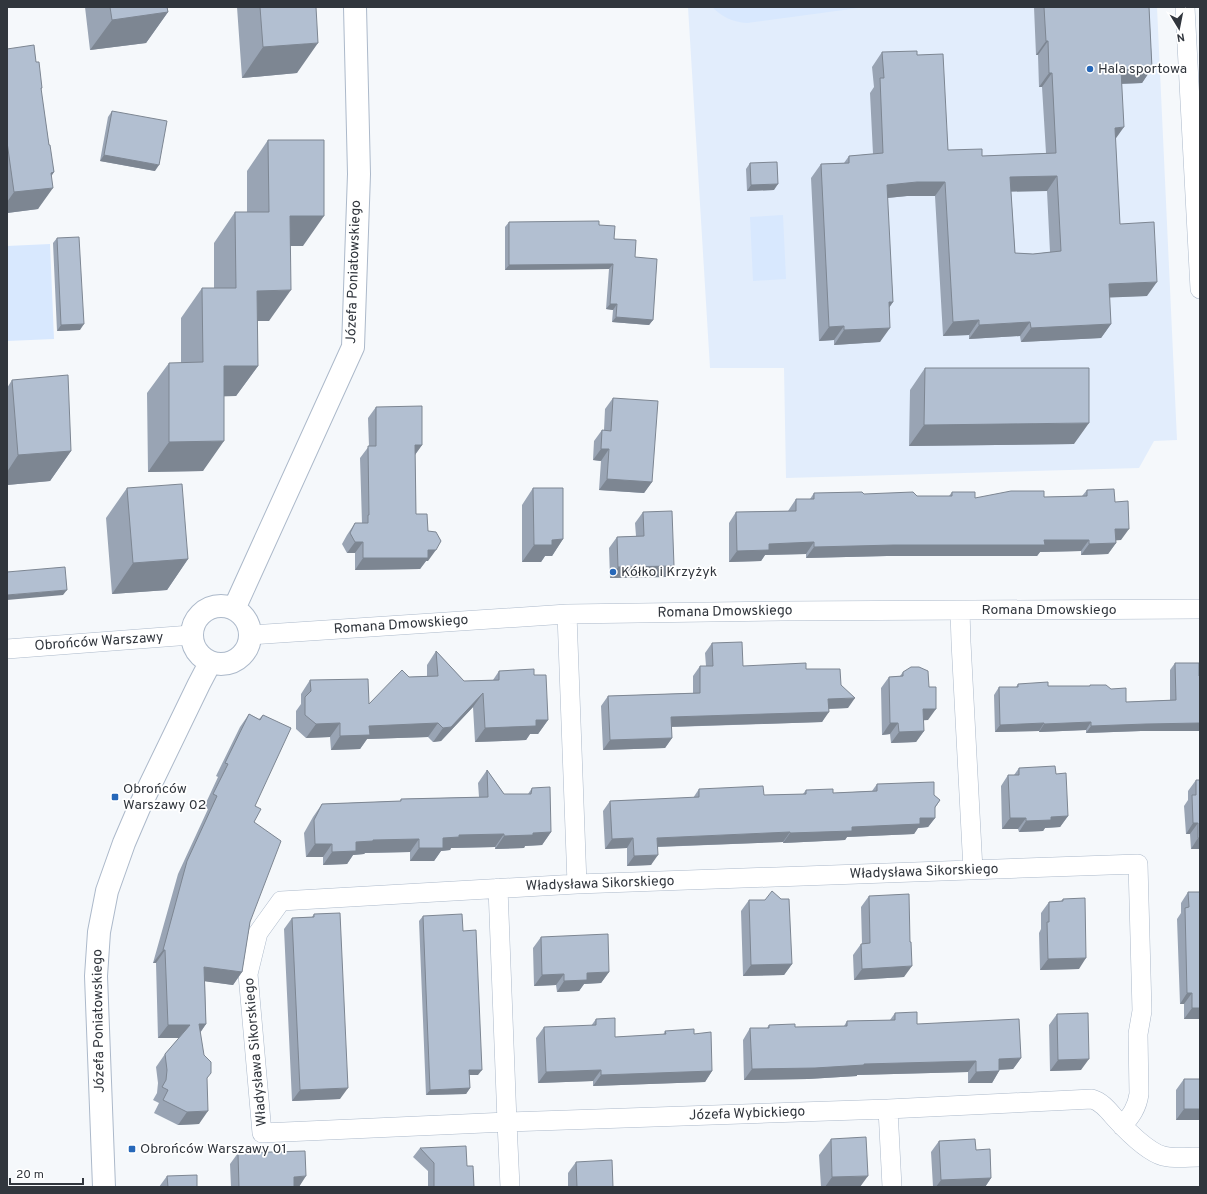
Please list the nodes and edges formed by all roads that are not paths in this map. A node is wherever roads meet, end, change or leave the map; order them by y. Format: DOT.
graph roads {
  1 [pos="355,7"];
  2 [pos="1185,7"];
  3 [pos="1200,289"];
  4 [pos="234,609"];
  5 [pos="1200,609"];
  6 [pos="960,611"];
  7 [pos="567,614"];
  8 [pos="192,635"];
  9 [pos="251,635"];
  10 [pos="7,649"];
  11 [pos="210,663"];
  12 [pos="973,870"];
  13 [pos="577,884"];
  14 [pos="498,888"];
  15 [pos="888,1109"];
  16 [pos="507,1122"];
  17 [pos="1122,1126"];
  18 [pos="1200,1157"];
  19 [pos="104,1187"];
  20 [pos="510,1187"];
  21 [pos="892,1187"];
  1 -- 4 [label="street, Józefa Poniatowskiego"];
  2 -- 3 [label="street"];
  4 -- 8 [label="street"];
  4 -- 9 [label="street"];
  5 -- 6 [label="street, Romana Dmowskiego"];
  6 -- 7 [label="street, Romana Dmowskiego"];
  6 -- 12 [label="street"];
  7 -- 9 [label="street, Romana Dmowskiego"];
  7 -- 13 [label="street"];
  8 -- 10 [label="street, Obrońców Warszawy"];
  8 -- 11 [label="street"];
  9 -- 11 [label="street"];
  11 -- 19 [label="street, Józefa Poniatowskiego"];
  12 -- 13 [label="street, Władysława Sikorskiego"];
  12 -- 17 [label="street, Władysława Sikorskiego"];
  13 -- 14 [label="street, Władysława Sikorskiego"];
  14 -- 16 [label="street"];
  14 -- 16 [label="street, Władysława Sikorskiego"];
  15 -- 16 [label="street, Józefa Wybickiego"];
  15 -- 17 [label="street, Józefa Wybickiego"];
  15 -- 21 [label="street"];
  16 -- 20 [label="street"];
  17 -- 18 [label="street, Józefa Wybickiego"];
}
